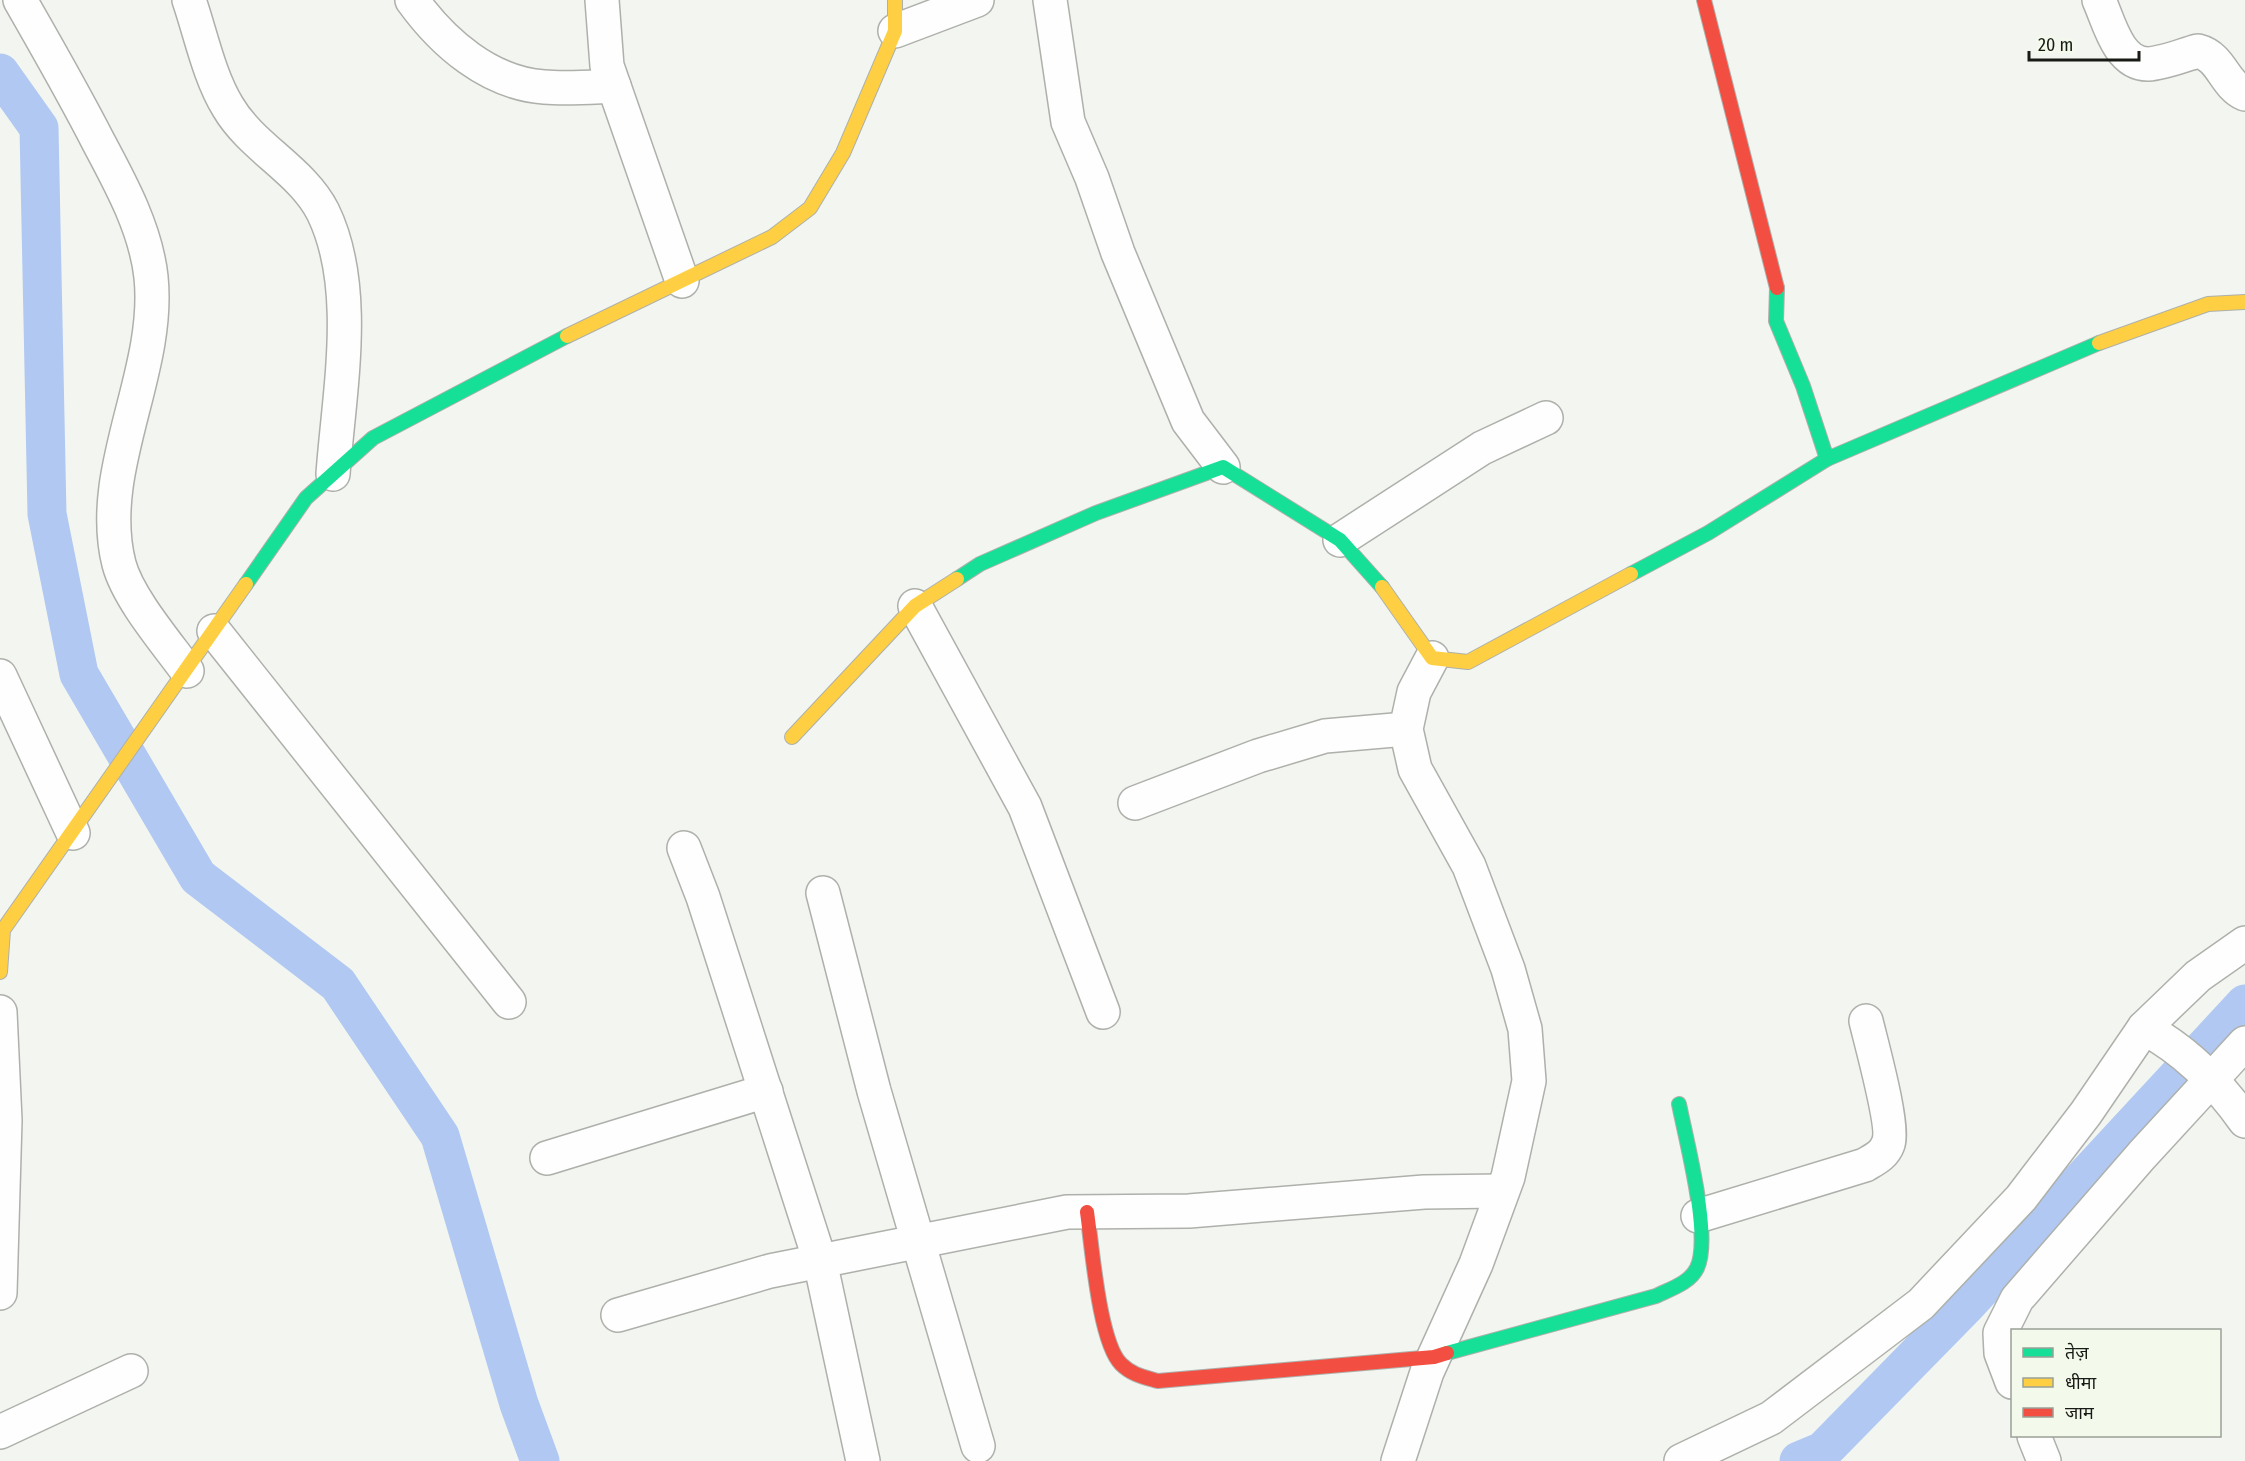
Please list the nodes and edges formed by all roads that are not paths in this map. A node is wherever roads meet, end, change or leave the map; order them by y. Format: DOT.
graph roads {
  1 [pos="20,0"];
  2 [pos="189,0"];
  3 [pos="412,0"];
  4 [pos="602,0"];
  5 [pos="977,0"];
  6 [pos="1050,0"];
  7 [pos="1704,0"];
  8 [pos="2099,0"];
  9 [pos="895,16"];
  10 [pos="614,86"];
  11 [pos="2245,94"];
  12 [pos="682,281"];
  13 [pos="2245,302"];
  14 [pos="1546,418"];
  15 [pos="1827,459"];
  16 [pos="1223,467"];
  17 [pos="333,474"];
  18 [pos="1340,540"];
  19 [pos="915,606"];
  20 [pos="214,632"];
  21 [pos="1432,658"];
  22 [pos="0,676"];
  23 [pos="182,676"];
  24 [pos="1406,729"];
  25 [pos="792,738"];
  26 [pos="1135,803"];
  27 [pos="82,820"];
  28 [pos="684,848"];
  29 [pos="823,893"];
  30 [pos="12,901"];
  31 [pos="2245,943"];
  32 [pos="0,972"];
  33 [pos="509,1002"];
  34 [pos="0,1012"];
  35 [pos="1103,1012"];
  36 [pos="1866,1021"];
  37 [pos="2152,1032"];
  38 [pos="2245,1043"];
  39 [pos="2206,1073"];
  40 [pos="766,1091"];
  41 [pos="1679,1104"];
  42 [pos="2245,1121"];
  43 [pos="547,1158"];
  44 [pos="1502,1191"];
  45 [pos="1087,1212"];
  46 [pos="1698,1216"];
  47 [pos="919,1242"];
  48 [pos="820,1261"];
  49 [pos="0,1293"];
  50 [pos="618,1316"];
  51 [pos="1434,1357"];
  52 [pos="131,1371"];
  53 [pos="2011,1377"];
  54 [pos="0,1432"];
  55 [pos="2034,1437"];
  56 [pos="978,1446"];
  57 [pos="863,1461"];
  58 [pos="1398,1461"];
  59 [pos="1681,1461"];
  60 [pos="2044,1461"];
  1 -- 23 [label="street"];
  2 -- 17 [label="street"];
  3 -- 10 [label="street"];
  4 -- 10 [label="street"];
  5 -- 9 [label="street"];
  6 -- 16 [label="street"];
  7 -- 15 [label="street"];
  8 -- 11 [label="street"];
  9 -- 12 [label="street"];
  10 -- 12 [label="street"];
  12 -- 17 [label="street"];
  13 -- 15 [label="street"];
  14 -- 18 [label="street"];
  15 -- 21 [label="street"];
  16 -- 18 [label="street"];
  16 -- 19 [label="street"];
  17 -- 20 [label="street"];
  18 -- 21 [label="street"];
  19 -- 25 [label="street"];
  19 -- 35 [label="street"];
  20 -- 23 [label="street"];
  20 -- 33 [label="street"];
  21 -- 24 [label="street"];
  22 -- 27 [label="street"];
  23 -- 27 [label="street"];
  24 -- 26 [label="street"];
  24 -- 44 [label="street"];
  27 -- 30 [label="street"];
  28 -- 40 [label="street"];
  29 -- 47 [label="street"];
  30 -- 32 [label="street"];
  31 -- 37 [label="street"];
  34 -- 49 [label="street"];
  36 -- 46 [label="street"];
  37 -- 39 [label="street"];
  37 -- 59 [label="street"];
  38 -- 39 [label="street"];
  39 -- 42 [label="street"];
  39 -- 53 [label="street"];
  40 -- 43 [label="street"];
  40 -- 48 [label="street"];
  41 -- 46 [label="street"];
  44 -- 45 [label="street"];
  44 -- 51 [label="street"];
  45 -- 47 [label="street"];
  45 -- 51 [label="street"];
  46 -- 51 [label="street"];
  47 -- 48 [label="street"];
  47 -- 56 [label="street"];
  48 -- 50 [label="street"];
  48 -- 57 [label="street"];
  51 -- 58 [label="street"];
  52 -- 54 [label="street"];
  55 -- 60 [label="street"];
}
